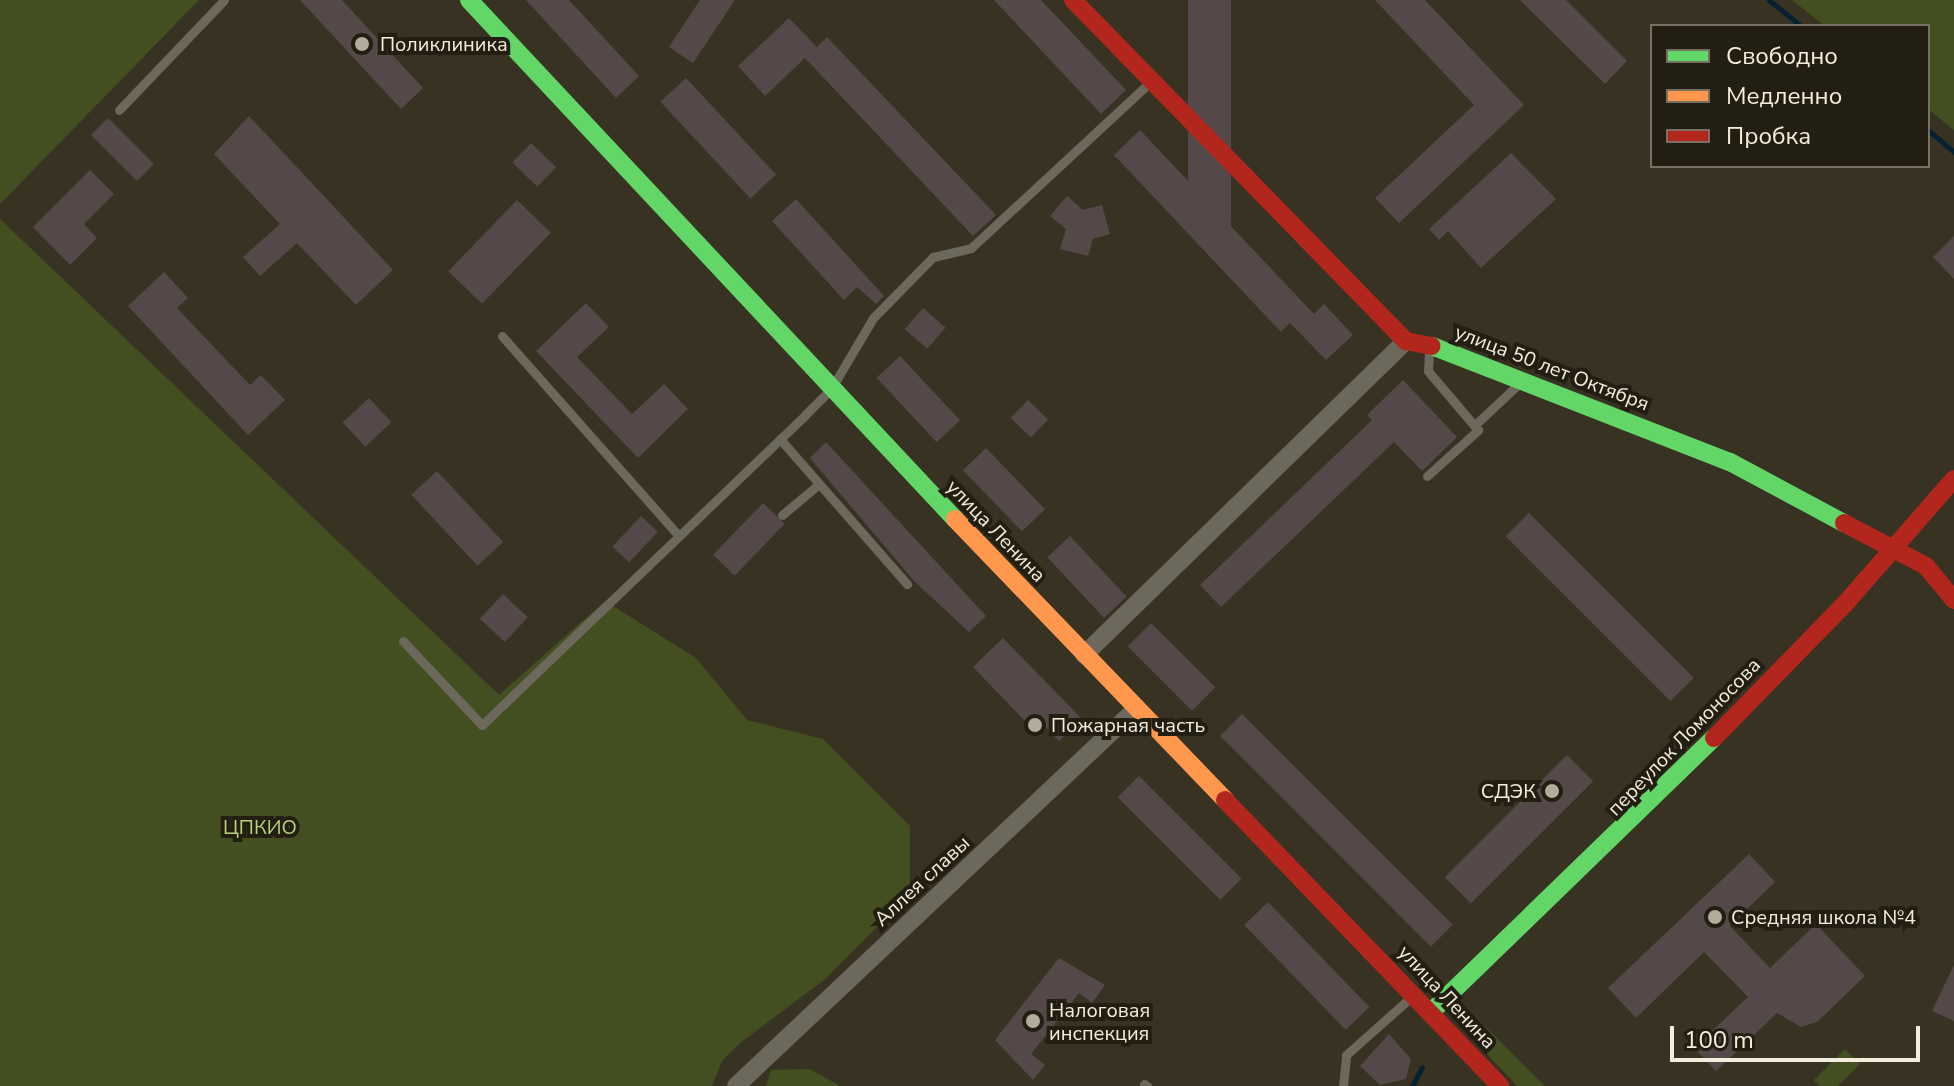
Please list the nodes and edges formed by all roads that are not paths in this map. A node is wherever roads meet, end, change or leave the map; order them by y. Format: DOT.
graph roads {
  1 [pos="224,0"];
  2 [pos="469,0"];
  3 [pos="1073,0"];
  4 [pos="1149,83"];
  5 [pos="119,110"];
  6 [pos="502,336"];
  7 [pos="1406,341"];
  8 [pos="1430,346"];
  9 [pos="1524,379"];
  10 [pos="831,389"];
  11 [pos="1478,422"];
  12 [pos="780,439"];
  13 [pos="1427,476"];
  14 [pos="1954,479"];
  15 [pos="819,484"];
  16 [pos="782,515"];
  17 [pos="679,536"];
  18 [pos="1892,549"];
  19 [pos="907,584"];
  20 [pos="1954,600"];
  21 [pos="403,641"];
  22 [pos="1084,655"];
  23 [pos="1137,708"];
  24 [pos="1414,994"];
  25 [pos="1431,1012"];
  26 [pos="736,1086"];
  27 [pos="1343,1086"];
  28 [pos="1500,1086"];
  1 -- 5 [label="lane"];
  2 -- 10 [label="street, улица Ленина"];
  3 -- 4 [label="street"];
  4 -- 7 [label="street"];
  4 -- 10 [label="lane"];
  6 -- 17 [label="lane"];
  7 -- 8 [label="street, улица 50 лет Октября"];
  7 -- 22 [label="street"];
  8 -- 9 [label="street, улица 50 лет Октября"];
  8 -- 11 [label="lane"];
  9 -- 11 [label="lane"];
  9 -- 18 [label="street, улица 50 лет Октября"];
  10 -- 12 [label="lane"];
  10 -- 22 [label="street, улица Ленина"];
  11 -- 13 [label="lane"];
  12 -- 15 [label="lane"];
  12 -- 17 [label="lane"];
  14 -- 18 [label="street, переулок Ломоносова"];
  15 -- 16 [label="lane"];
  15 -- 19 [label="lane"];
  17 -- 21 [label="lane"];
  18 -- 20 [label="street, улица 50 лет Октября"];
  18 -- 25 [label="street, переулок Ломоносова"];
  22 -- 23 [label="street, улица Ленина"];
  23 -- 24 [label="street, улица Ленина"];
  23 -- 26 [label="street, Аллея славы"];
  24 -- 25 [label="street, улица Ленина"];
  24 -- 27 [label="lane"];
  25 -- 28 [label="street, улица Ленина"];
}
